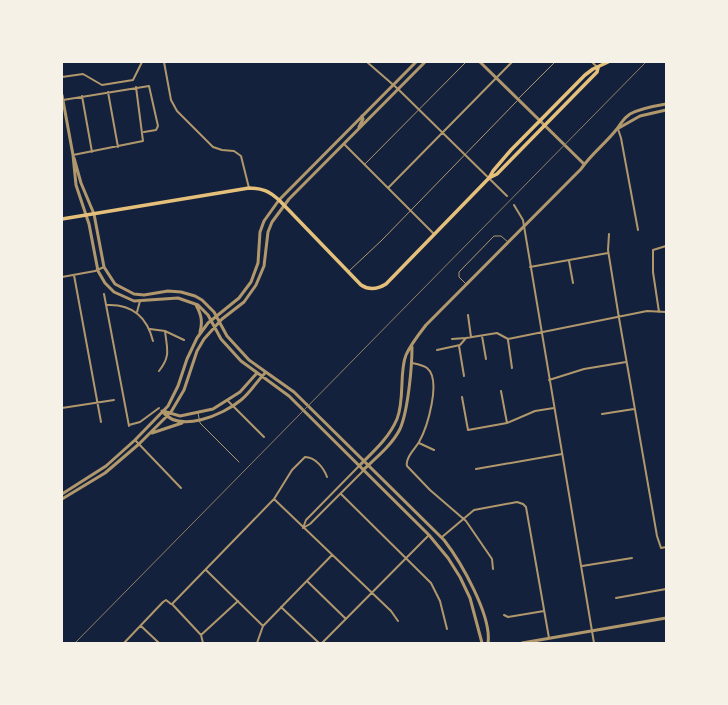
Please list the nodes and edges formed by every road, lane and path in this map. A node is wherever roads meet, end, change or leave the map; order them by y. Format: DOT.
graph roads {
  1 [pos="142,62"];
  2 [pos="164,62"];
  3 [pos="367,62"];
  4 [pos="416,62"];
  5 [pos="425,62"];
  6 [pos="466,62"];
  7 [pos="480,62"];
  8 [pos="512,62"];
  9 [pos="555,62"];
  10 [pos="592,62"];
  11 [pos="608,62"];
  12 [pos="598,68"];
  13 [pos="62,77"];
  14 [pos="496,77"];
  15 [pos="393,85"];
  16 [pos="136,87"];
  17 [pos="398,89"];
  18 [pos="108,92"];
  19 [pos="62,95"];
  20 [pos="82,96"];
  21 [pos="518,99"];
  22 [pos="63,100"];
  23 [pos="666,104"];
  24 [pos="419,109"];
  25 [pos="666,110"];
  26 [pos="362,116"];
  27 [pos="540,121"];
  28 [pos="544,125"];
  29 [pos="359,129"];
  30 [pos="617,129"];
  31 [pos="144,132"];
  32 [pos="442,133"];
  33 [pos="344,144"];
  34 [pos="118,147"];
  35 [pos="92,152"];
  36 [pos="73,155"];
  37 [pos="465,155"];
  38 [pos="364,164"];
  39 [pos="584,164"];
  40 [pos="489,178"];
  41 [pos="249,188"];
  42 [pos="388,188"];
  43 [pos="507,196"];
  44 [pos="279,200"];
  45 [pos="284,205"];
  46 [pos="514,205"];
  47 [pos="410,211"];
  48 [pos="94,214"];
  49 [pos="86,215"];
  50 [pos="62,219"];
  51 [pos="523,227"];
  52 [pos="638,230"];
  53 [pos="434,234"];
  54 [pos="608,234"];
  55 [pos="508,242"];
  56 [pos="666,246"];
  57 [pos="608,253"];
  58 [pos="569,260"];
  59 [pos="104,267"];
  60 [pos="530,267"];
  61 [pos="98,271"];
  62 [pos="348,272"];
  63 [pos="74,275"];
  64 [pos="62,277"];
  65 [pos="573,283"];
  66 [pos="466,284"];
  67 [pos="104,294"];
  68 [pos="140,301"];
  69 [pos="195,303"];
  70 [pos="107,305"];
  71 [pos="137,312"];
  72 [pos="659,312"];
  73 [pos="666,312"];
  74 [pos="468,315"];
  75 [pos="216,316"];
  76 [pos="619,318"];
  77 [pos="211,321"];
  78 [pos="219,323"];
  79 [pos="214,327"];
  80 [pos="150,329"];
  81 [pos="165,331"];
  82 [pos="541,332"];
  83 [pos="200,334"];
  84 [pos="482,336"];
  85 [pos="471,337"];
  86 [pos="466,338"];
  87 [pos="452,339"];
  88 [pos="508,339"];
  89 [pos="184,340"];
  90 [pos="152,342"];
  91 [pos="459,346"];
  92 [pos="412,347"];
  93 [pos="437,350"];
  94 [pos="486,359"];
  95 [pos="626,362"];
  96 [pos="411,363"];
  97 [pos="512,368"];
  98 [pos="261,369"];
  99 [pos="160,371"];
  100 [pos="266,372"];
  101 [pos="256,374"];
  102 [pos="464,376"];
  103 [pos="261,377"];
  104 [pos="549,380"];
  105 [pos="501,392"];
  106 [pos="462,397"];
  107 [pos="114,400"];
  108 [pos="228,401"];
  109 [pos="98,402"];
  110 [pos="233,406"];
  111 [pos="62,408"];
  112 [pos="159,408"];
  113 [pos="554,408"];
  114 [pos="634,409"];
  115 [pos="162,411"];
  116 [pos="171,412"];
  117 [pos="198,413"];
  118 [pos="602,414"];
  119 [pos="167,417"];
  120 [pos="199,419"];
  121 [pos="101,422"];
  122 [pos="184,422"];
  123 [pos="507,423"];
  124 [pos="148,435"];
  125 [pos="264,437"];
  126 [pos="135,440"];
  127 [pos="419,443"];
  128 [pos="139,444"];
  129 [pos="434,450"];
  130 [pos="562,454"];
  131 [pos="364,461"];
  132 [pos="239,462"];
  133 [pos="369,465"];
  134 [pos="359,466"];
  135 [pos="476,469"];
  136 [pos="363,470"];
  137 [pos="327,476"];
  138 [pos="182,488"];
  139 [pos="62,494"];
  140 [pos="341,494"];
  141 [pos="62,499"];
  142 [pos="274,499"];
  143 [pos="463,519"];
  144 [pos="303,528"];
  145 [pos="429,535"];
  146 [pos="442,537"];
  147 [pos="666,548"];
  148 [pos="332,555"];
  149 [pos="406,558"];
  150 [pos="632,558"];
  151 [pos="582,566"];
  152 [pos="493,569"];
  153 [pos="206,570"];
  154 [pos="307,581"];
  155 [pos="666,589"];
  156 [pos="371,593"];
  157 [pos="616,598"];
  158 [pos="238,601"];
  159 [pos="172,604"];
  160 [pos="281,607"];
  161 [pos="544,611"];
  162 [pos="504,616"];
  163 [pos="346,618"];
  164 [pos="666,618"];
  165 [pos="398,621"];
  166 [pos="141,626"];
  167 [pos="263,626"];
  168 [pos="447,629"];
  169 [pos="592,631"];
  170 [pos="201,635"];
  171 [pos="549,638"];
  172 [pos="124,643"];
  173 [pos="159,643"];
  174 [pos="203,643"];
  175 [pos="257,643"];
  176 [pos="320,643"];
  177 [pos="482,643"];
  178 [pos="488,643"];
  179 [pos="522,643"];
  180 [pos="594,643"];
  1 -- 13 [label="street"];
  2 -- 41 [label="street"];
  3 -- 15 [label="street"];
  4 -- 15 [label="street"];
  5 -- 17 [label="street"];
  6 -- 24 [label="lane"];
  7 -- 14 [label="street"];
  8 -- 14 [label="street"];
  9 -- 21 [label="lane"];
  10 -- 12 [label="street"];
  11 -- 12 [label="main road"];
  12 -- 27 [label="main road"];
  12 -- 28 [label="main road"];
  14 -- 21 [label="street"];
  14 -- 32 [label="street"];
  15 -- 17 [label="street"];
  15 -- 26 [label="street"];
  16 -- 18 [label="street"];
  16 -- 31 [label="street"];
  16 -- 31 [label="street"];
  17 -- 24 [label="street"];
  17 -- 29 [label="street"];
  18 -- 20 [label="street"];
  18 -- 34 [label="street"];
  19 -- 22 [label="street"];
  20 -- 22 [label="street"];
  20 -- 35 [label="street"];
  21 -- 27 [label="street"];
  21 -- 37 [label="lane"];
  22 -- 36 [label="street"];
  23 -- 30 [label="street"];
  24 -- 32 [label="street"];
  24 -- 38 [label="lane"];
  25 -- 30 [label="street"];
  26 -- 29 [label="street"];
  26 -- 44 [label="street"];
  27 -- 28 [label="street"];
  27 -- 40 [label="main road"];
  28 -- 39 [label="street"];
  28 -- 40 [label="main road"];
  29 -- 33 [label="street"];
  30 -- 39 [label="street"];
  30 -- 52 [label="street"];
  31 -- 34 [label="street"];
  32 -- 37 [label="street"];
  32 -- 42 [label="street"];
  33 -- 38 [label="street"];
  33 -- 45 [label="street"];
  34 -- 35 [label="street"];
  35 -- 36 [label="street"];
  36 -- 48 [label="street"];
  36 -- 49 [label="street"];
  37 -- 40 [label="street"];
  37 -- 47 [label="lane"];
  38 -- 42 [label="street"];
  39 -- 51 [label="street"];
  40 -- 43 [label="street"];
  40 -- 53 [label="main road"];
  41 -- 44 [label="main road"];
  41 -- 48 [label="main road"];
  42 -- 47 [label="street"];
  44 -- 45 [label="main road"];
  44 -- 75 [label="street"];
  45 -- 62 [label="main road"];
  45 -- 78 [label="street"];
  46 -- 51 [label="street"];
  47 -- 53 [label="street"];
  47 -- 62 [label="lane"];
  48 -- 49 [label="main road"];
  48 -- 59 [label="street"];
  49 -- 50 [label="main road"];
  49 -- 61 [label="street"];
  51 -- 55 [label="street"];
  51 -- 60 [label="street"];
  53 -- 62 [label="main road"];
  54 -- 57 [label="street"];
  55 -- 66 [label="street"];
  55 -- 66 [label="lane"];
  56 -- 72 [label="street"];
  57 -- 58 [label="street"];
  57 -- 76 [label="street"];
  58 -- 60 [label="street"];
  58 -- 65 [label="street"];
  59 -- 61 [label="street"];
  59 -- 75 [label="street"];
  60 -- 82 [label="street"];
  61 -- 63 [label="street"];
  61 -- 68 [label="street"];
  63 -- 64 [label="street"];
  63 -- 109 [label="street"];
  66 -- 92 [label="street"];
  67 -- 70 [label="street"];
  68 -- 69 [label="street"];
  68 -- 71 [label="street"];
  69 -- 77 [label="street"];
  69 -- 83 [label="street"];
  70 -- 71 [label="street"];
  70 -- 112 [label="street"];
  71 -- 80 [label="street"];
  72 -- 73 [label="street"];
  72 -- 76 [label="street"];
  74 -- 85 [label="street"];
  75 -- 77 [label="street"];
  75 -- 78 [label="street"];
  76 -- 82 [label="street"];
  76 -- 95 [label="street"];
  77 -- 79 [label="street"];
  77 -- 83 [label="street"];
  78 -- 79 [label="street"];
  78 -- 98 [label="street"];
  79 -- 101 [label="street"];
  79 -- 116 [label="street"];
  80 -- 81 [label="street"];
  80 -- 90 [label="street"];
  81 -- 89 [label="street"];
  81 -- 99 [label="street"];
  82 -- 88 [label="street"];
  82 -- 104 [label="street"];
  83 -- 115 [label="street"];
  84 -- 85 [label="street"];
  84 -- 88 [label="street"];
  84 -- 94 [label="street"];
  85 -- 86 [label="street"];
  86 -- 87 [label="street"];
  86 -- 91 [label="street"];
  88 -- 97 [label="street"];
  91 -- 93 [label="street"];
  91 -- 102 [label="street"];
  92 -- 96 [label="street"];
  92 -- 131 [label="street"];
  95 -- 104 [label="street"];
  95 -- 114 [label="street"];
  96 -- 127 [label="street"];
  96 -- 133 [label="street"];
  98 -- 100 [label="street"];
  98 -- 101 [label="street"];
  100 -- 103 [label="street"];
  100 -- 131 [label="street"];
  101 -- 103 [label="street"];
  101 -- 108 [label="street"];
  103 -- 110 [label="street"];
  103 -- 134 [label="street"];
  104 -- 113 [label="street"];
  105 -- 123 [label="street"];
  106 -- 123 [label="street"];
  107 -- 109 [label="street"];
  108 -- 110 [label="street"];
  108 -- 117 [label="street"];
  109 -- 111 [label="street"];
  109 -- 121 [label="street"];
  110 -- 120 [label="street"];
  110 -- 125 [label="street"];
  113 -- 123 [label="street"];
  113 -- 130 [label="street"];
  114 -- 118 [label="street"];
  114 -- 147 [label="street"];
  115 -- 116 [label="street"];
  115 -- 119 [label="street"];
  115 -- 126 [label="street"];
  116 -- 117 [label="street"];
  116 -- 119 [label="street"];
  117 -- 120 [label="lane"];
  119 -- 122 [label="street"];
  119 -- 124 [label="street"];
  120 -- 122 [label="street"];
  120 -- 132 [label="lane"];
  122 -- 124 [label="street"];
  124 -- 128 [label="street"];
  126 -- 128 [label="street"];
  126 -- 139 [label="street"];
  127 -- 129 [label="street"];
  127 -- 143 [label="street"];
  128 -- 138 [label="street"];
  128 -- 141 [label="street"];
  130 -- 135 [label="street"];
  130 -- 151 [label="street"];
  131 -- 133 [label="street"];
  131 -- 134 [label="street"];
  133 -- 136 [label="street"];
  133 -- 146 [label="street"];
  134 -- 136 [label="street"];
  134 -- 144 [label="street"];
  136 -- 140 [label="street"];
  136 -- 145 [label="street"];
  137 -- 142 [label="street"];
  140 -- 144 [label="street"];
  140 -- 149 [label="street"];
  142 -- 144 [label="street"];
  142 -- 153 [label="street"];
  143 -- 146 [label="street"];
  143 -- 152 [label="street"];
  143 -- 161 [label="street"];
  144 -- 148 [label="street"];
  145 -- 149 [label="street"];
  145 -- 177 [label="street"];
  146 -- 178 [label="street"];
  148 -- 154 [label="street"];
  148 -- 156 [label="street"];
  149 -- 156 [label="street"];
  149 -- 168 [label="street"];
  150 -- 151 [label="street"];
  151 -- 169 [label="street"];
  153 -- 158 [label="street"];
  153 -- 159 [label="street"];
  154 -- 160 [label="street"];
  154 -- 163 [label="street"];
  155 -- 157 [label="street"];
  156 -- 163 [label="street"];
  156 -- 165 [label="street"];
  158 -- 167 [label="street"];
  158 -- 170 [label="street"];
  159 -- 166 [label="street"];
  159 -- 170 [label="street"];
  160 -- 167 [label="street"];
  160 -- 176 [label="street"];
  161 -- 162 [label="street"];
  161 -- 171 [label="street"];
  163 -- 176 [label="street"];
  164 -- 169 [label="street"];
  166 -- 172 [label="street"];
  166 -- 173 [label="street"];
  167 -- 175 [label="street"];
  169 -- 171 [label="street"];
  169 -- 180 [label="street"];
  170 -- 174 [label="street"];
  171 -- 179 [label="street"];
}
